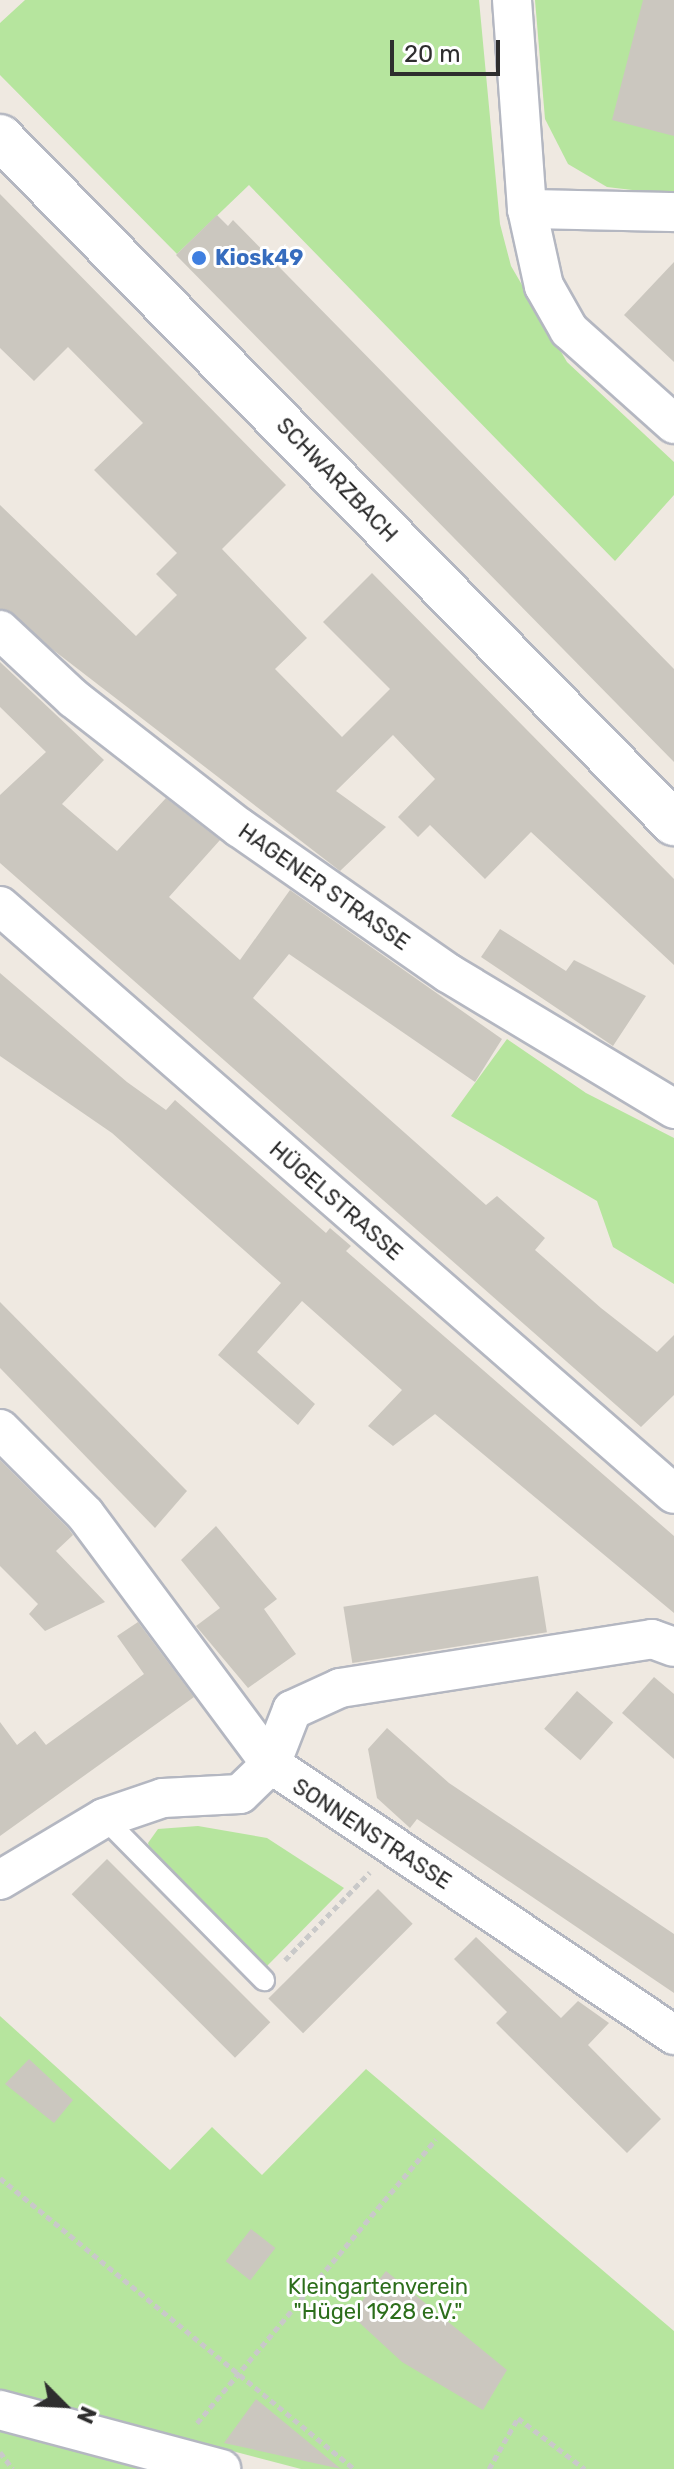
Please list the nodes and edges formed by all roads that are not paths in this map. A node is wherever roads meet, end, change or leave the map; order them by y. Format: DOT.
graph roads {
  1 [pos="512,0"];
  2 [pos="0,137"];
  3 [pos="527,209"];
  4 [pos="674,212"];
  5 [pos="674,424"];
  6 [pos="0,630"];
  7 [pos="674,823"];
  8 [pos="0,906"];
  9 [pos="674,1109"];
  10 [pos="0,1429"];
  11 [pos="674,1494"];
  12 [pos="674,1647"];
  13 [pos="271,1764"];
  14 [pos="104,1818"];
  15 [pos="0,1880"];
  16 [pos="264,1980"];
  17 [pos="674,2035"];
  18 [pos="0,2410"];
  19 [pos="221,2469"];
  1 -- 3 [label="street"];
  2 -- 7 [label="street, SCHWARZBACH"];
  3 -- 4 [label="street"];
  3 -- 5 [label="street"];
  6 -- 9 [label="street, HAGENER STRASSE"];
  8 -- 11 [label="street, HÜGELSTRASSE"];
  10 -- 13 [label="street, SONNENSTRASSE"];
  12 -- 13 [label="street"];
  13 -- 14 [label="street"];
  13 -- 17 [label="street, SONNENSTRASSE"];
  14 -- 15 [label="street"];
  14 -- 16 [label="lane"];
  18 -- 19 [label="street"];
}
